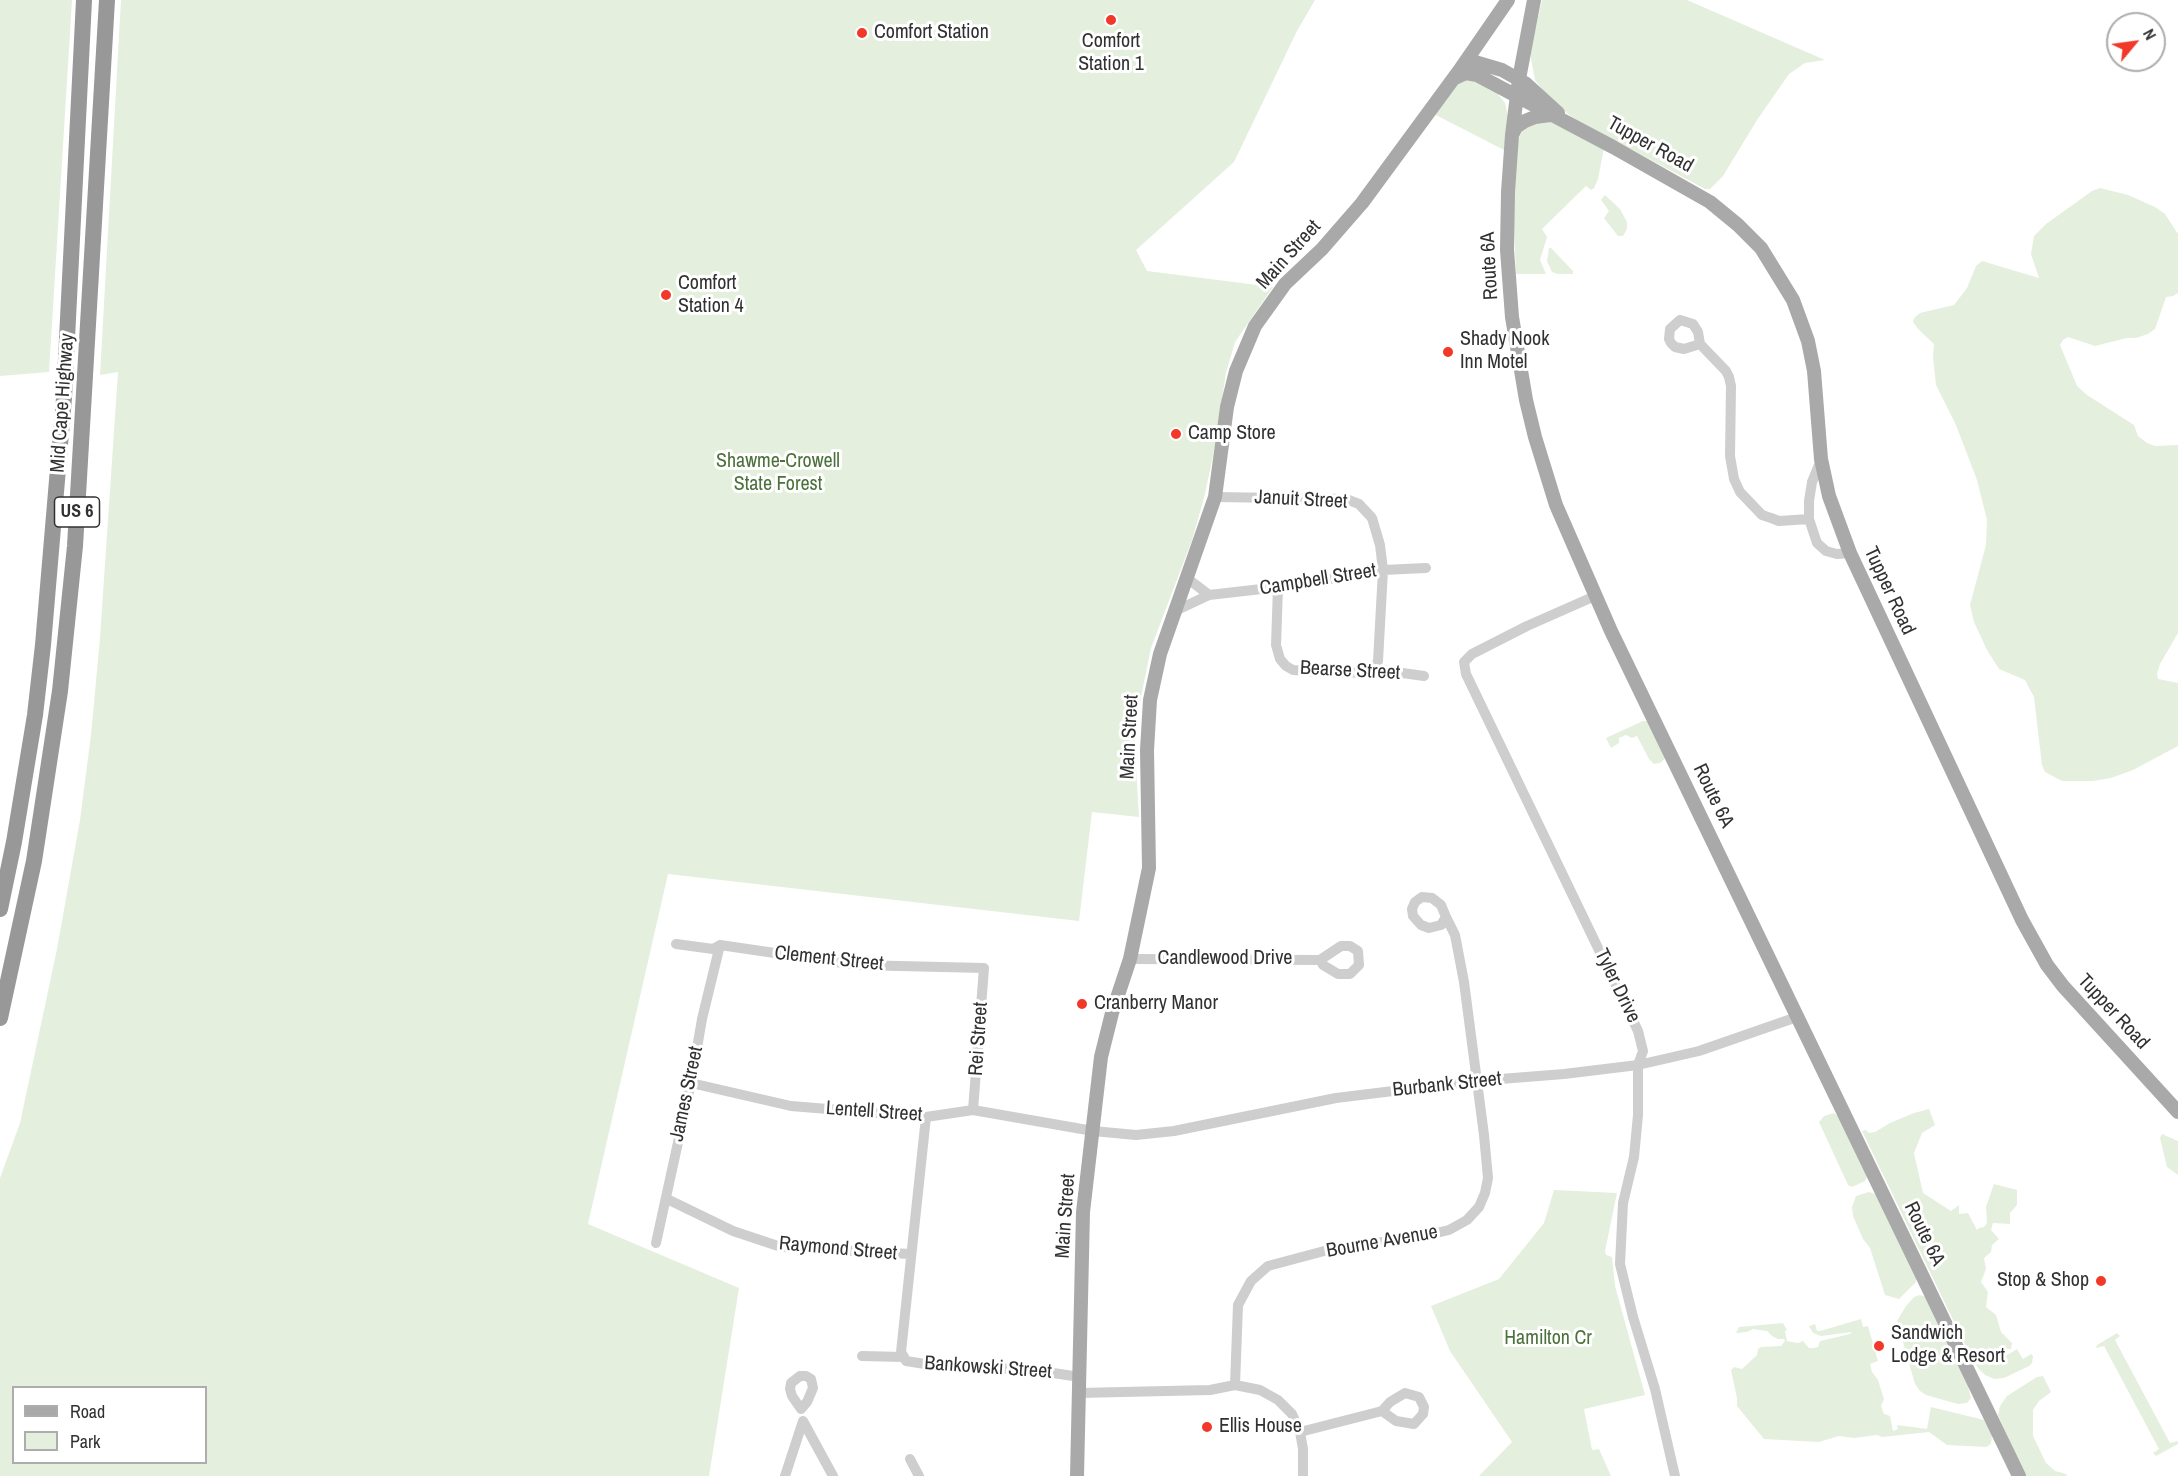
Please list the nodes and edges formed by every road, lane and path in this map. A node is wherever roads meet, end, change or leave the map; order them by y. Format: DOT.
graph roads {
  1 [pos="84,0"];
  2 [pos="108,0"];
  3 [pos="1508,0"];
  4 [pos="1534,0"];
  5 [pos="1456,75"];
  6 [pos="1519,79"];
  7 [pos="1516,96"];
  8 [pos="1551,115"];
  9 [pos="1569,123"];
  10 [pos="1512,135"];
  11 [pos="1700,344"];
  12 [pos="1821,459"];
  13 [pos="1215,497"];
  14 [pos="1809,519"];
  15 [pos="1850,553"];
  16 [pos="1426,568"];
  17 [pos="1383,570"];
  18 [pos="1187,578"];
  19 [pos="1278,587"];
  20 [pos="1209,595"];
  21 [pos="1595,596"];
  22 [pos="1175,611"];
  23 [pos="1374,669"];
  24 [pos="1424,676"];
  25 [pos="0,909"];
  26 [pos="1446,917"];
  27 [pos="676,944"];
  28 [pos="720,945"];
  29 [pos="1130,959"];
  30 [pos="1320,960"];
  31 [pos="984,968"];
  32 [pos="1797,1017"];
  33 [pos="0,1018"];
  34 [pos="1638,1065"];
  35 [pos="1476,1081"];
  36 [pos="691,1083"];
  37 [pos="973,1110"];
  38 [pos="2178,1112"];
  39 [pos="926,1117"];
  40 [pos="1093,1131"];
  41 [pos="667,1199"];
  42 [pos="656,1243"];
  43 [pos="910,1254"];
  44 [pos="862,1356"];
  45 [pos="903,1357"];
  46 [pos="1080,1377"];
  47 [pos="1235,1385"];
  48 [pos="1079,1393"];
  49 [pos="801,1409"];
  50 [pos="1382,1411"];
  51 [pos="802,1421"];
  52 [pos="1300,1432"];
  53 [pos="910,1459"];
  54 [pos="785,1476"];
  55 [pos="832,1476"];
  56 [pos="920,1476"];
  57 [pos="1077,1476"];
  58 [pos="1303,1476"];
  59 [pos="1675,1476"];
  60 [pos="2019,1476"];
  1 -- 25 [label="highway, Mid Cape Highway / US 6"];
  2 -- 33 [label="highway, Mid Cape Highway / US 6"];
  3 -- 5 [label="main road, Main Street"];
  4 -- 6 [label="main road, Route 6A"];
  5 -- 6 [label="main road"];
  5 -- 7 [label="main road"];
  5 -- 13 [label="main road, Main Street"];
  6 -- 7 [label="main road, Route 6A"];
  6 -- 9 [label="main road, Tupper Road"];
  7 -- 8 [label="main road, Tupper Road"];
  7 -- 10 [label="main road, Route 6A"];
  8 -- 9 [label="main road, Tupper Road"];
  8 -- 10 [label="main road"];
  9 -- 12 [label="main road, Tupper Road"];
  10 -- 21 [label="main road, Route 6A"];
  11 -- 14 [label="street"];
  12 -- 14 [label="street"];
  12 -- 15 [label="main road, Tupper Road"];
  13 -- 17 [label="street, Januit Street"];
  13 -- 18 [label="main road, Main Street"];
  14 -- 15 [label="street"];
  15 -- 38 [label="main road, Tupper Road"];
  16 -- 17 [label="street, Campbell Street"];
  17 -- 19 [label="street, Campbell Street"];
  17 -- 23 [label="street, Januit Street"];
  18 -- 20 [label="street"];
  18 -- 22 [label="main road, Main Street"];
  19 -- 20 [label="street, Campbell Street"];
  19 -- 23 [label="street, Bearse Street"];
  20 -- 22 [label="street, Campbell Street"];
  21 -- 32 [label="main road, Route 6A"];
  21 -- 34 [label="street, Tyler Drive"];
  22 -- 29 [label="main road, Main Street"];
  23 -- 24 [label="street, Bearse Street"];
  26 -- 35 [label="street, Bourne Avenue"];
  27 -- 28 [label="street, Clement Street"];
  28 -- 31 [label="street, Clement Street"];
  28 -- 36 [label="street, James Street"];
  29 -- 30 [label="street, Candlewood Drive"];
  29 -- 40 [label="main road, Main Street"];
  31 -- 37 [label="street, Rei Street"];
  32 -- 34 [label="street, Burbank Street"];
  32 -- 60 [label="main road, Route 6A"];
  34 -- 35 [label="street, Burbank Street"];
  34 -- 59 [label="street, Tyler Drive"];
  35 -- 40 [label="street, Burbank Street"];
  35 -- 47 [label="street, Bourne Avenue"];
  36 -- 39 [label="street, Lentell Street"];
  36 -- 41 [label="street, James Street"];
  37 -- 39 [label="street, Lentell Street"];
  37 -- 40 [label="street, Lentell Street"];
  39 -- 43 [label="street"];
  40 -- 46 [label="main road, Main Street"];
  41 -- 42 [label="street, James Street"];
  41 -- 43 [label="street, Raymond Street"];
  43 -- 45 [label="street"];
  44 -- 45 [label="street, Bankowski Street"];
  45 -- 46 [label="street, Bankowski Street"];
  46 -- 48 [label="main road, Main Street"];
  47 -- 48 [label="street"];
  47 -- 52 [label="street"];
  48 -- 57 [label="main road, Main Street"];
  49 -- 51 [label="street"];
  50 -- 52 [label="street"];
  51 -- 54 [label="street"];
  51 -- 55 [label="street"];
  52 -- 58 [label="street"];
  53 -- 56 [label="street"];
}
